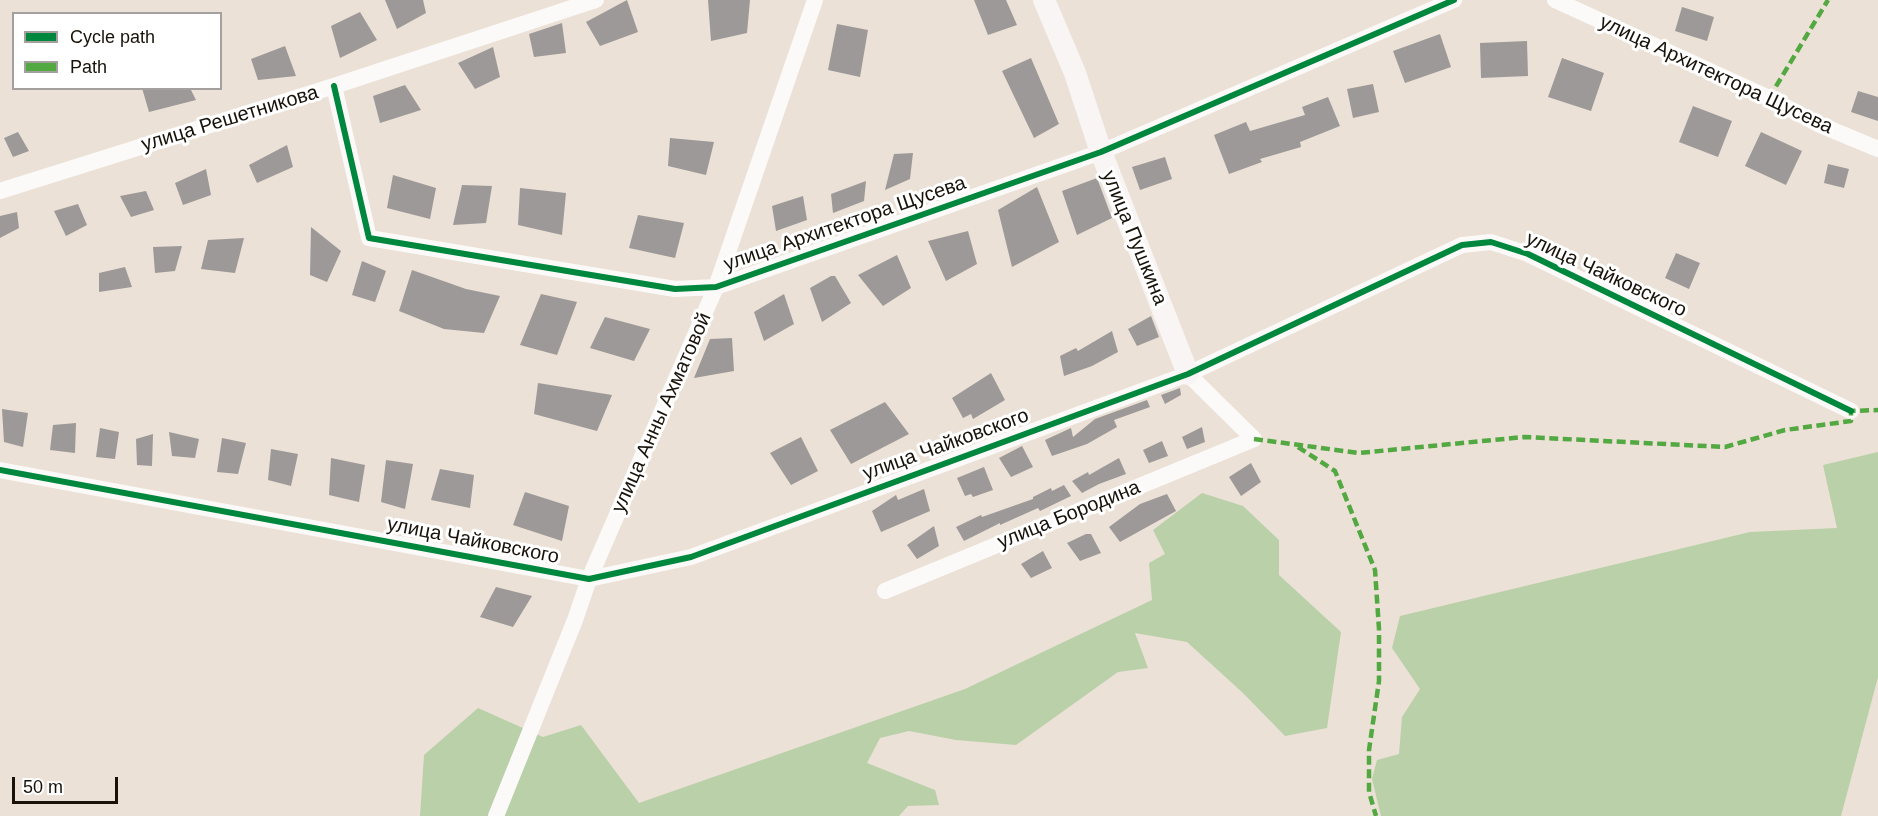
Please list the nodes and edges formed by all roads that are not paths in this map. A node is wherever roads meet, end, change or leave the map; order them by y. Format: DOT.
graph roads {
  1 [pos="596,0"];
  2 [pos="815,0"];
  3 [pos="1044,0"];
  4 [pos="1454,0"];
  5 [pos="1555,0"];
  6 [pos="334,86"];
  7 [pos="1878,149"];
  8 [pos="1101,152"];
  9 [pos="0,192"];
  10 [pos="716,287"];
  11 [pos="1188,374"];
  12 [pos="1851,411"];
  13 [pos="0,470"];
  14 [pos="589,579"];
  15 [pos="885,591"];
  16 [pos="496,816"];
  1 -- 6 [label="street, улица Решетникова"];
  2 -- 10 [label="street, улица Анны Ахматовой"];
  3 -- 8 [label="street, улица Пушкина"];
  4 -- 8 [label="street, улица Архитектора Щусева"];
  5 -- 7 [label="street, улица Архитектора Щусева"];
  6 -- 9 [label="street, улица Решетникова"];
  6 -- 10 [label="street, улица Архитектора Щусева"];
  8 -- 10 [label="street, улица Архитектора Щусева"];
  8 -- 11 [label="street, улица Пушкина"];
  10 -- 14 [label="street, улица Анны Ахматовой"];
  11 -- 12 [label="street, улица Чайковского"];
  11 -- 14 [label="street, улица Чайковского"];
  11 -- 15 [label="street, улица Бородина"];
  13 -- 14 [label="street, улица Чайковского"];
  14 -- 16 [label="street, улица Анны Ахматовой"];
}
